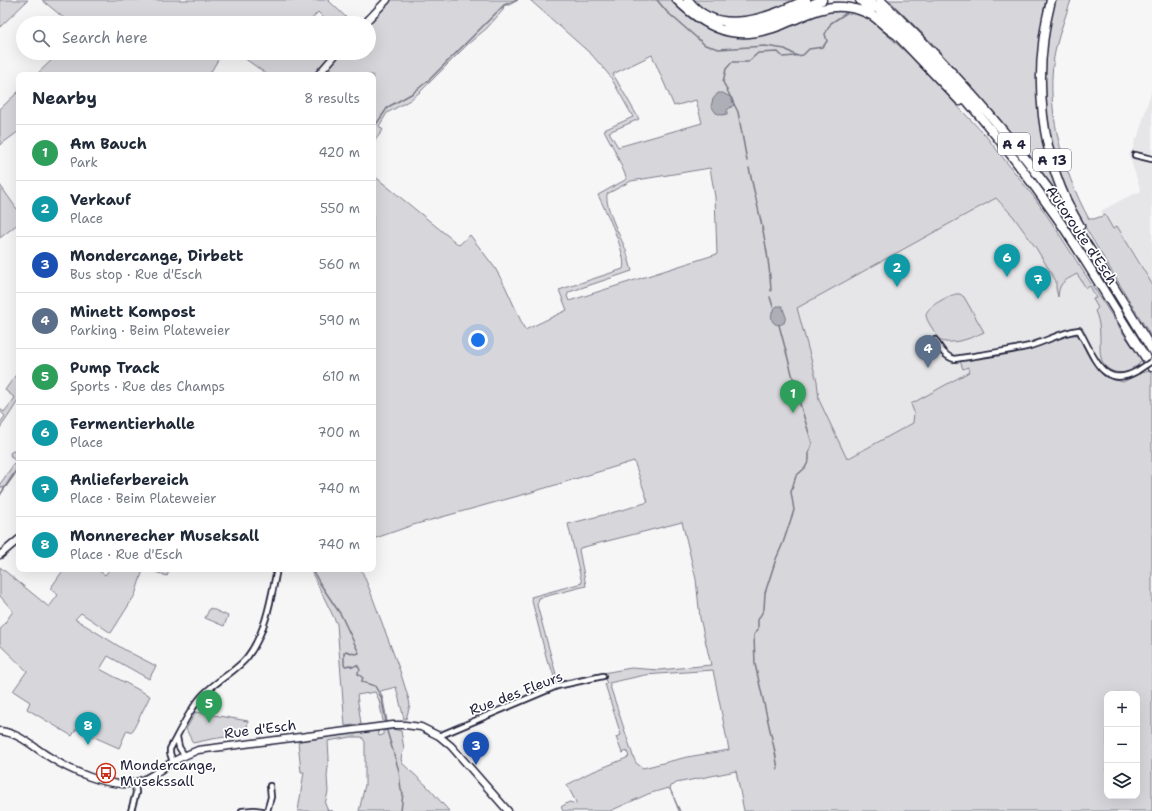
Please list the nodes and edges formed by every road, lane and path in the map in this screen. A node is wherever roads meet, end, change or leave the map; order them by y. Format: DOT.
graph roads {
  1 [pos="387,0"];
  2 [pos="677,0"];
  3 [pos="681,0"];
  4 [pos="688,0"];
  5 [pos="806,0"];
  6 [pos="822,0"];
  7 [pos="860,0"];
  8 [pos="868,0"];
  9 [pos="880,0"];
  10 [pos="1051,0"];
  11 [pos="686,9"];
  12 [pos="372,16"];
  13 [pos="710,25"];
  14 [pos="897,35"];
  15 [pos="331,60"];
  16 [pos="321,72"];
  17 [pos="996,137"];
  18 [pos="1135,155"];
  19 [pos="1152,160"];
  20 [pos="1125,305"];
  21 [pos="935,340"];
  22 [pos="1152,350"];
  23 [pos="1152,361"];
  24 [pos="1152,367"];
  25 [pos="16,542"];
  26 [pos="0,555"];
  27 [pos="276,572"];
  28 [pos="603,676"];
  29 [pos="0,731"];
  30 [pos="177,736"];
  31 [pos="439,736"];
  32 [pos="184,755"];
  33 [pos="172,762"];
  34 [pos="135,783"];
  35 [pos="270,786"];
  36 [pos="131,811"];
  37 [pos="242,811"];
  38 [pos="262,811"];
  39 [pos="267,811"];
  40 [pos="508,811"];
  1 -- 12 [label="main road"];
  2 -- 11 [label="highway, A 4"];
  3 -- 11 [label="highway"];
  4 -- 5 [label="highway"];
  6 -- 13 [label="highway"];
  7 -- 14 [label="highway, A 4"];
  8 -- 17 [label="highway, Autoroute d'Esch / A 4"];
  9 -- 20 [label="highway, Autoroute d'Esch / A 4"];
  10 -- 20 [label="highway, A 13"];
  11 -- 13 [label="highway, A 4"];
  13 -- 14 [label="highway, A 4"];
  14 -- 17 [label="highway, A 4"];
  15 -- 16 [label="main road"];
  17 -- 24 [label="highway, Autoroute d'Esch / A 4"];
  18 -- 19 [label="street"];
  20 -- 22 [label="highway, Autoroute d'Esch / A 4"];
  21 -- 23 [label="street, bridge"];
  25 -- 26 [label="main road"];
  27 -- 30 [label="street"];
  28 -- 31 [label="street, Rue des Fleurs"];
  29 -- 34 [label="main road, Rue d'Esch"];
  30 -- 32 [label="street"];
  30 -- 33 [label="street"];
  31 -- 32 [label="main road, Rue d'Esch"];
  31 -- 40 [label="main road, Rue d'Esch"];
  32 -- 33 [label="main road, Rue d'Esch"];
  33 -- 34 [label="main road, Rue d'Esch"];
  34 -- 36 [label="street"];
  35 -- 39 [label="street"];
  37 -- 38 [label="street"];
}
